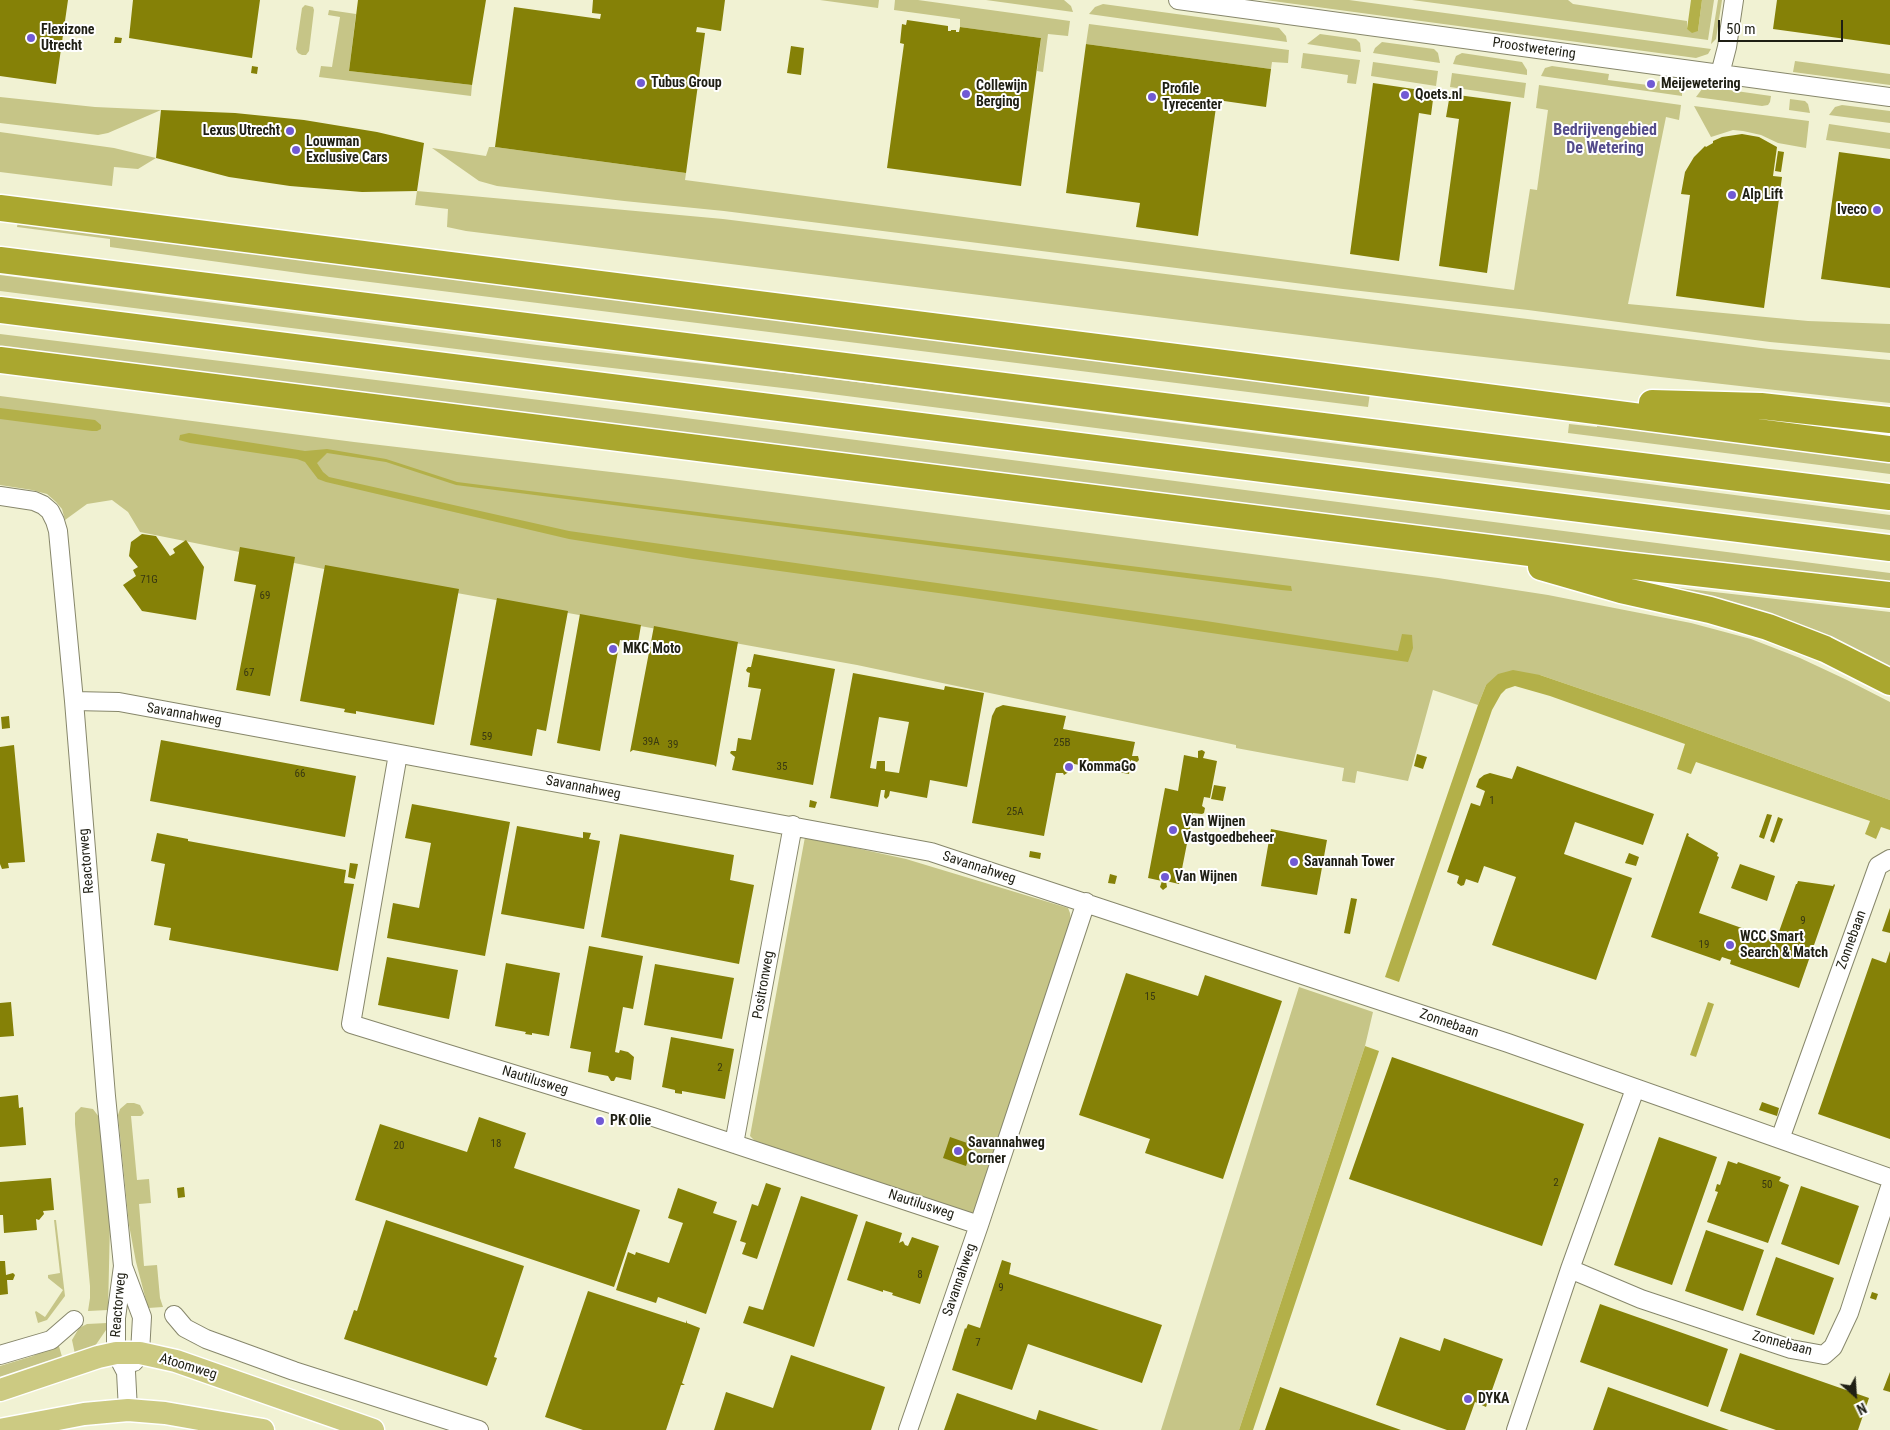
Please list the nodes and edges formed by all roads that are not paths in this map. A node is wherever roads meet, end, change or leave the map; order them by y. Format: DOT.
graph roads {
  1 [pos="1178,0"];
  2 [pos="1734,0"];
  3 [pos="1720,74"];
  4 [pos="1890,97"];
  5 [pos="0,208"];
  6 [pos="0,260"];
  7 [pos="0,310"];
  8 [pos="0,360"];
  9 [pos="1492,397"];
  10 [pos="1890,420"];
  11 [pos="1890,450"];
  12 [pos="0,496"];
  13 [pos="1890,497"];
  14 [pos="1460,544"];
  15 [pos="1890,548"];
  16 [pos="1890,594"];
  17 [pos="1890,682"];
  18 [pos="74,701"];
  19 [pos="398,754"];
  20 [pos="793,825"];
  21 [pos="1890,859"];
  22 [pos="1086,902"];
  23 [pos="1348,989"];
  24 [pos="1634,1090"];
  25 [pos="1780,1140"];
  26 [pos="734,1144"];
  27 [pos="1890,1178"];
  28 [pos="1890,1187"];
  29 [pos="979,1224"];
  30 [pos="123,1266"];
  31 [pos="1570,1269"];
  32 [pos="174,1314"];
  33 [pos="74,1320"];
  34 [pos="140,1353"];
  35 [pos="0,1355"];
  36 [pos="121,1362"];
  37 [pos="0,1390"];
  38 [pos="128,1410"];
  39 [pos="0,1430"];
  40 [pos="263,1430"];
  41 [pos="373,1430"];
  42 [pos="479,1430"];
  43 [pos="908,1430"];
  44 [pos="1516,1430"];
  1 -- 3 [label="street, Proostwetering"];
  2 -- 3 [label="street"];
  3 -- 4 [label="street, Proostwetering"];
  5 -- 9 [label="highway"];
  6 -- 13 [label="highway"];
  7 -- 15 [label="highway"];
  8 -- 14 [label="highway"];
  9 -- 10 [label="highway"];
  9 -- 11 [label="highway"];
  12 -- 18 [label="street, Reactorweg"];
  14 -- 16 [label="highway"];
  14 -- 17 [label="highway"];
  18 -- 19 [label="street, Savannahweg"];
  18 -- 30 [label="street, Reactorweg"];
  19 -- 20 [label="street, Savannahweg"];
  19 -- 26 [label="street, Nautilusweg"];
  20 -- 22 [label="street, Savannahweg"];
  20 -- 26 [label="street, Positronweg"];
  21 -- 25 [label="street, Zonnebaan"];
  22 -- 23 [label="street, Savannahweg"];
  22 -- 29 [label="street, Savannahweg"];
  23 -- 24 [label="street, Zonnebaan"];
  24 -- 25 [label="street, Zonnebaan"];
  24 -- 31 [label="street"];
  25 -- 27 [label="street, Zonnebaan"];
  26 -- 29 [label="street, Nautilusweg"];
  28 -- 31 [label="street, Zonnebaan"];
  29 -- 43 [label="street, Savannahweg"];
  30 -- 34 [label="street, Reactorweg"];
  30 -- 36 [label="street, Reactorweg"];
  31 -- 44 [label="street"];
  32 -- 42 [label="street"];
  33 -- 35 [label="street"];
  34 -- 36 [label="main road, Atoomweg"];
  34 -- 41 [label="main road, Atoomweg"];
  36 -- 37 [label="main road, Atoomweg"];
  36 -- 38 [label="street, Reactorweg"];
  38 -- 39 [label="main road"];
  38 -- 40 [label="main road"];
}
